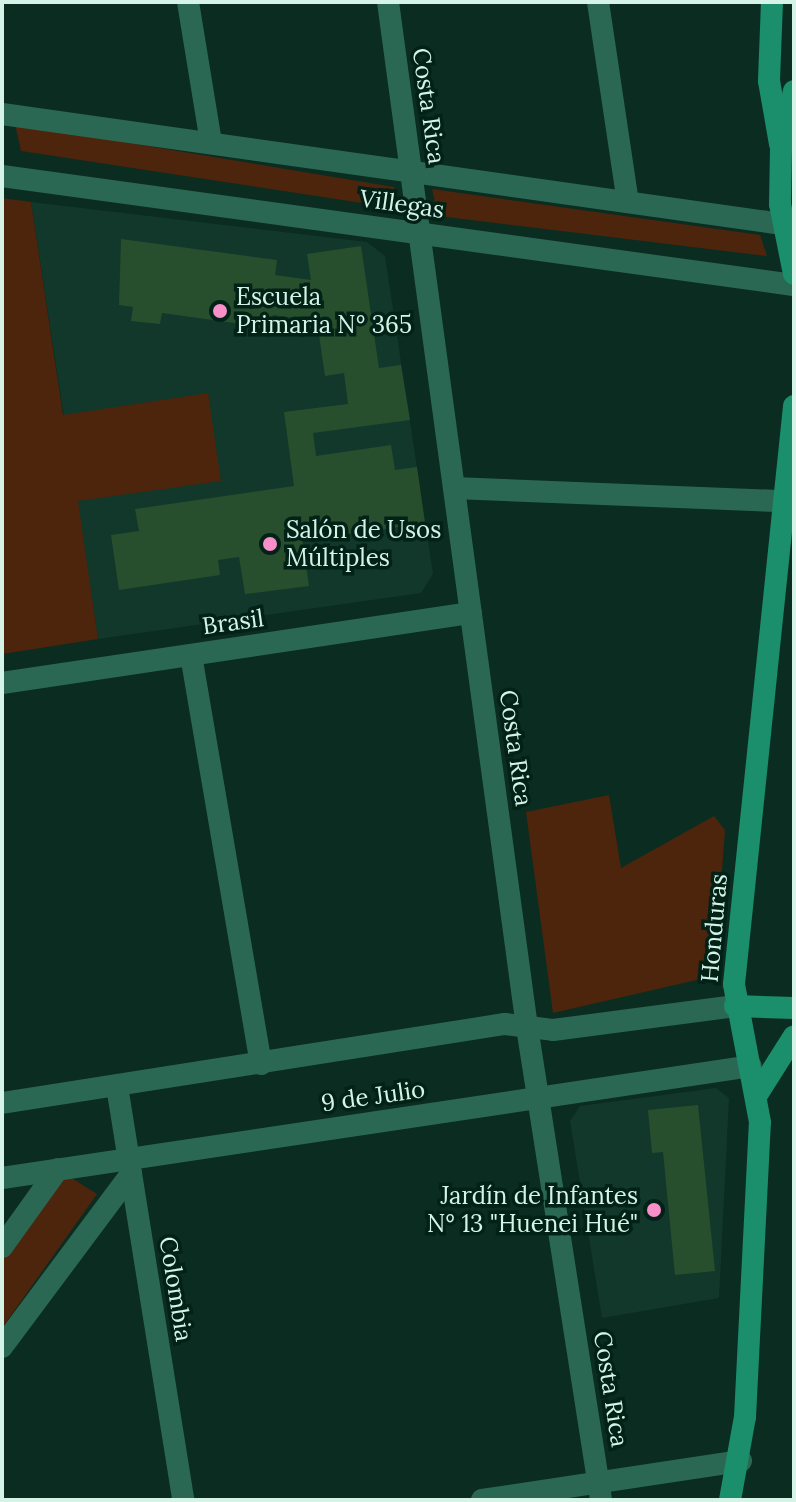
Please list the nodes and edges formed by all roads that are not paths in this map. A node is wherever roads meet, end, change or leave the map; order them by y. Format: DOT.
graph roads {
  1 [pos="188,2"];
  2 [pos="388,2"];
  3 [pos="598,2"];
  4 [pos="772,2"];
  5 [pos="794,91"];
  6 [pos="2,114"];
  7 [pos="211,143"];
  8 [pos="781,149"];
  9 [pos="3,171"];
  10 [pos="412,171"];
  11 [pos="628,202"];
  12 [pos="782,224"];
  13 [pos="418,233"];
  14 [pos="794,274"];
  15 [pos="794,285"];
  16 [pos="794,406"];
  17 [pos="454,488"];
  18 [pos="784,501"];
  19 [pos="471,613"];
  20 [pos="191,655"];
  21 [pos="2,683"];
  22 [pos="735,1006"];
  23 [pos="794,1008"];
  24 [pos="527,1027"];
  25 [pos="794,1036"];
  26 [pos="261,1064"];
  27 [pos="751,1066"];
  28 [pos="117,1086"];
  29 [pos="758,1093"];
  30 [pos="540,1098"];
  31 [pos="2,1103"];
  32 [pos="130,1166"];
  33 [pos="58,1169"];
  34 [pos="2,1178"];
  35 [pos="2,1247"];
  36 [pos="2,1347"];
  37 [pos="741,1461"];
  38 [pos="600,1491"];
  39 [pos="183,1500"];
  40 [pos="482,1500"];
  41 [pos="730,1500"];
  1 -- 7 [label="street"];
  2 -- 10 [label="street, Costa Rica"];
  3 -- 11 [label="street"];
  4 -- 8 [label="main road"];
  5 -- 8 [label="main road"];
  6 -- 7 [label="street, Villegas"];
  7 -- 10 [label="street, Villegas"];
  8 -- 12 [label="main road"];
  9 -- 13 [label="street, Villegas"];
  10 -- 11 [label="street, Villegas"];
  10 -- 13 [label="street, Costa Rica"];
  11 -- 12 [label="street, Villegas"];
  12 -- 14 [label="main road"];
  13 -- 15 [label="street, Villegas"];
  13 -- 17 [label="street, Costa Rica"];
  16 -- 18 [label="main road, Honduras"];
  17 -- 18 [label="street"];
  17 -- 19 [label="street, Costa Rica"];
  18 -- 22 [label="main road, Honduras"];
  19 -- 20 [label="street, Brasil"];
  19 -- 24 [label="street, Costa Rica"];
  20 -- 21 [label="street, Brasil"];
  20 -- 26 [label="street"];
  22 -- 23 [label="main road"];
  22 -- 24 [label="street, 9 de Julio"];
  22 -- 27 [label="main road, Honduras"];
  24 -- 26 [label="street, 9 de Julio"];
  24 -- 30 [label="street, Costa Rica"];
  25 -- 29 [label="main road"];
  26 -- 28 [label="street, 9 de Julio"];
  27 -- 29 [label="main road, Honduras"];
  27 -- 30 [label="street, 9 de Julio"];
  28 -- 31 [label="street, 9 de Julio"];
  28 -- 32 [label="street, Colombia"];
  29 -- 37 [label="main road, Honduras"];
  30 -- 32 [label="street, 9 de Julio"];
  30 -- 38 [label="street, Costa Rica"];
  32 -- 33 [label="street, 9 de Julio"];
  32 -- 36 [label="street"];
  32 -- 39 [label="street, Colombia"];
  33 -- 34 [label="street, 9 de Julio"];
  33 -- 35 [label="street"];
  37 -- 38 [label="street"];
  37 -- 41 [label="main road, Honduras"];
  38 -- 40 [label="street"];
}
